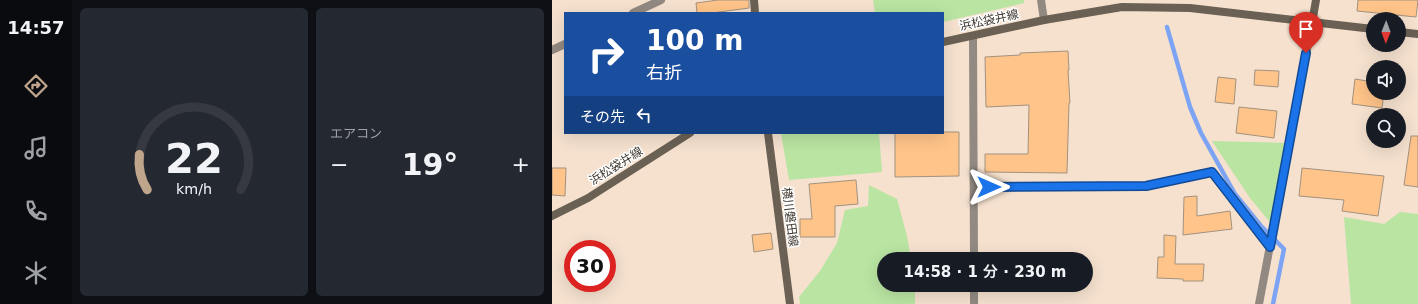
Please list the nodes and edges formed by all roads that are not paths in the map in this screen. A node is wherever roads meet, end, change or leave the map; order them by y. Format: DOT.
graph roads {
  1 [pos="661,0"];
  2 [pos="754,0"];
  3 [pos="1041,0"];
  4 [pos="1316,0"];
  5 [pos="635,12"];
  6 [pos="755,12"];
  7 [pos="1044,20"];
  8 [pos="1312,23"];
  9 [pos="1366,28"];
  10 [pos="1406,33"];
  11 [pos="1418,34"];
  12 [pos="973,36"];
  13 [pos="944,42"];
  14 [pos="564,44"];
  15 [pos="552,50"];
  16 [pos="688,134"];
  17 [pos="768,134"];
  18 [pos="974,187"];
  19 [pos="552,216"];
  20 [pos="1270,247"];
  21 [pos="974,252"];
  22 [pos="974,292"];
  23 [pos="790,304"];
  24 [pos="974,304"];
  25 [pos="1259,304"];
  1 -- 5 [label="street"];
  2 -- 6 [label="main road"];
  3 -- 7 [label="street"];
  4 -- 8 [label="main road"];
  7 -- 8 [label="main road, 浜松袋井線"];
  7 -- 12 [label="main road, 浜松袋井線"];
  8 -- 9 [label="main road, 浜松袋井線"];
  8 -- 20 [label="street"];
  10 -- 11 [label="main road"];
  12 -- 13 [label="main road, 浜松袋井線"];
  12 -- 18 [label="street"];
  14 -- 15 [label="street"];
  16 -- 19 [label="main road, 浜松袋井線"];
  17 -- 23 [label="main road, 横川磐田線"];
  18 -- 20 [label="street"];
  18 -- 21 [label="street"];
  20 -- 25 [label="street"];
  22 -- 24 [label="street"];
}
